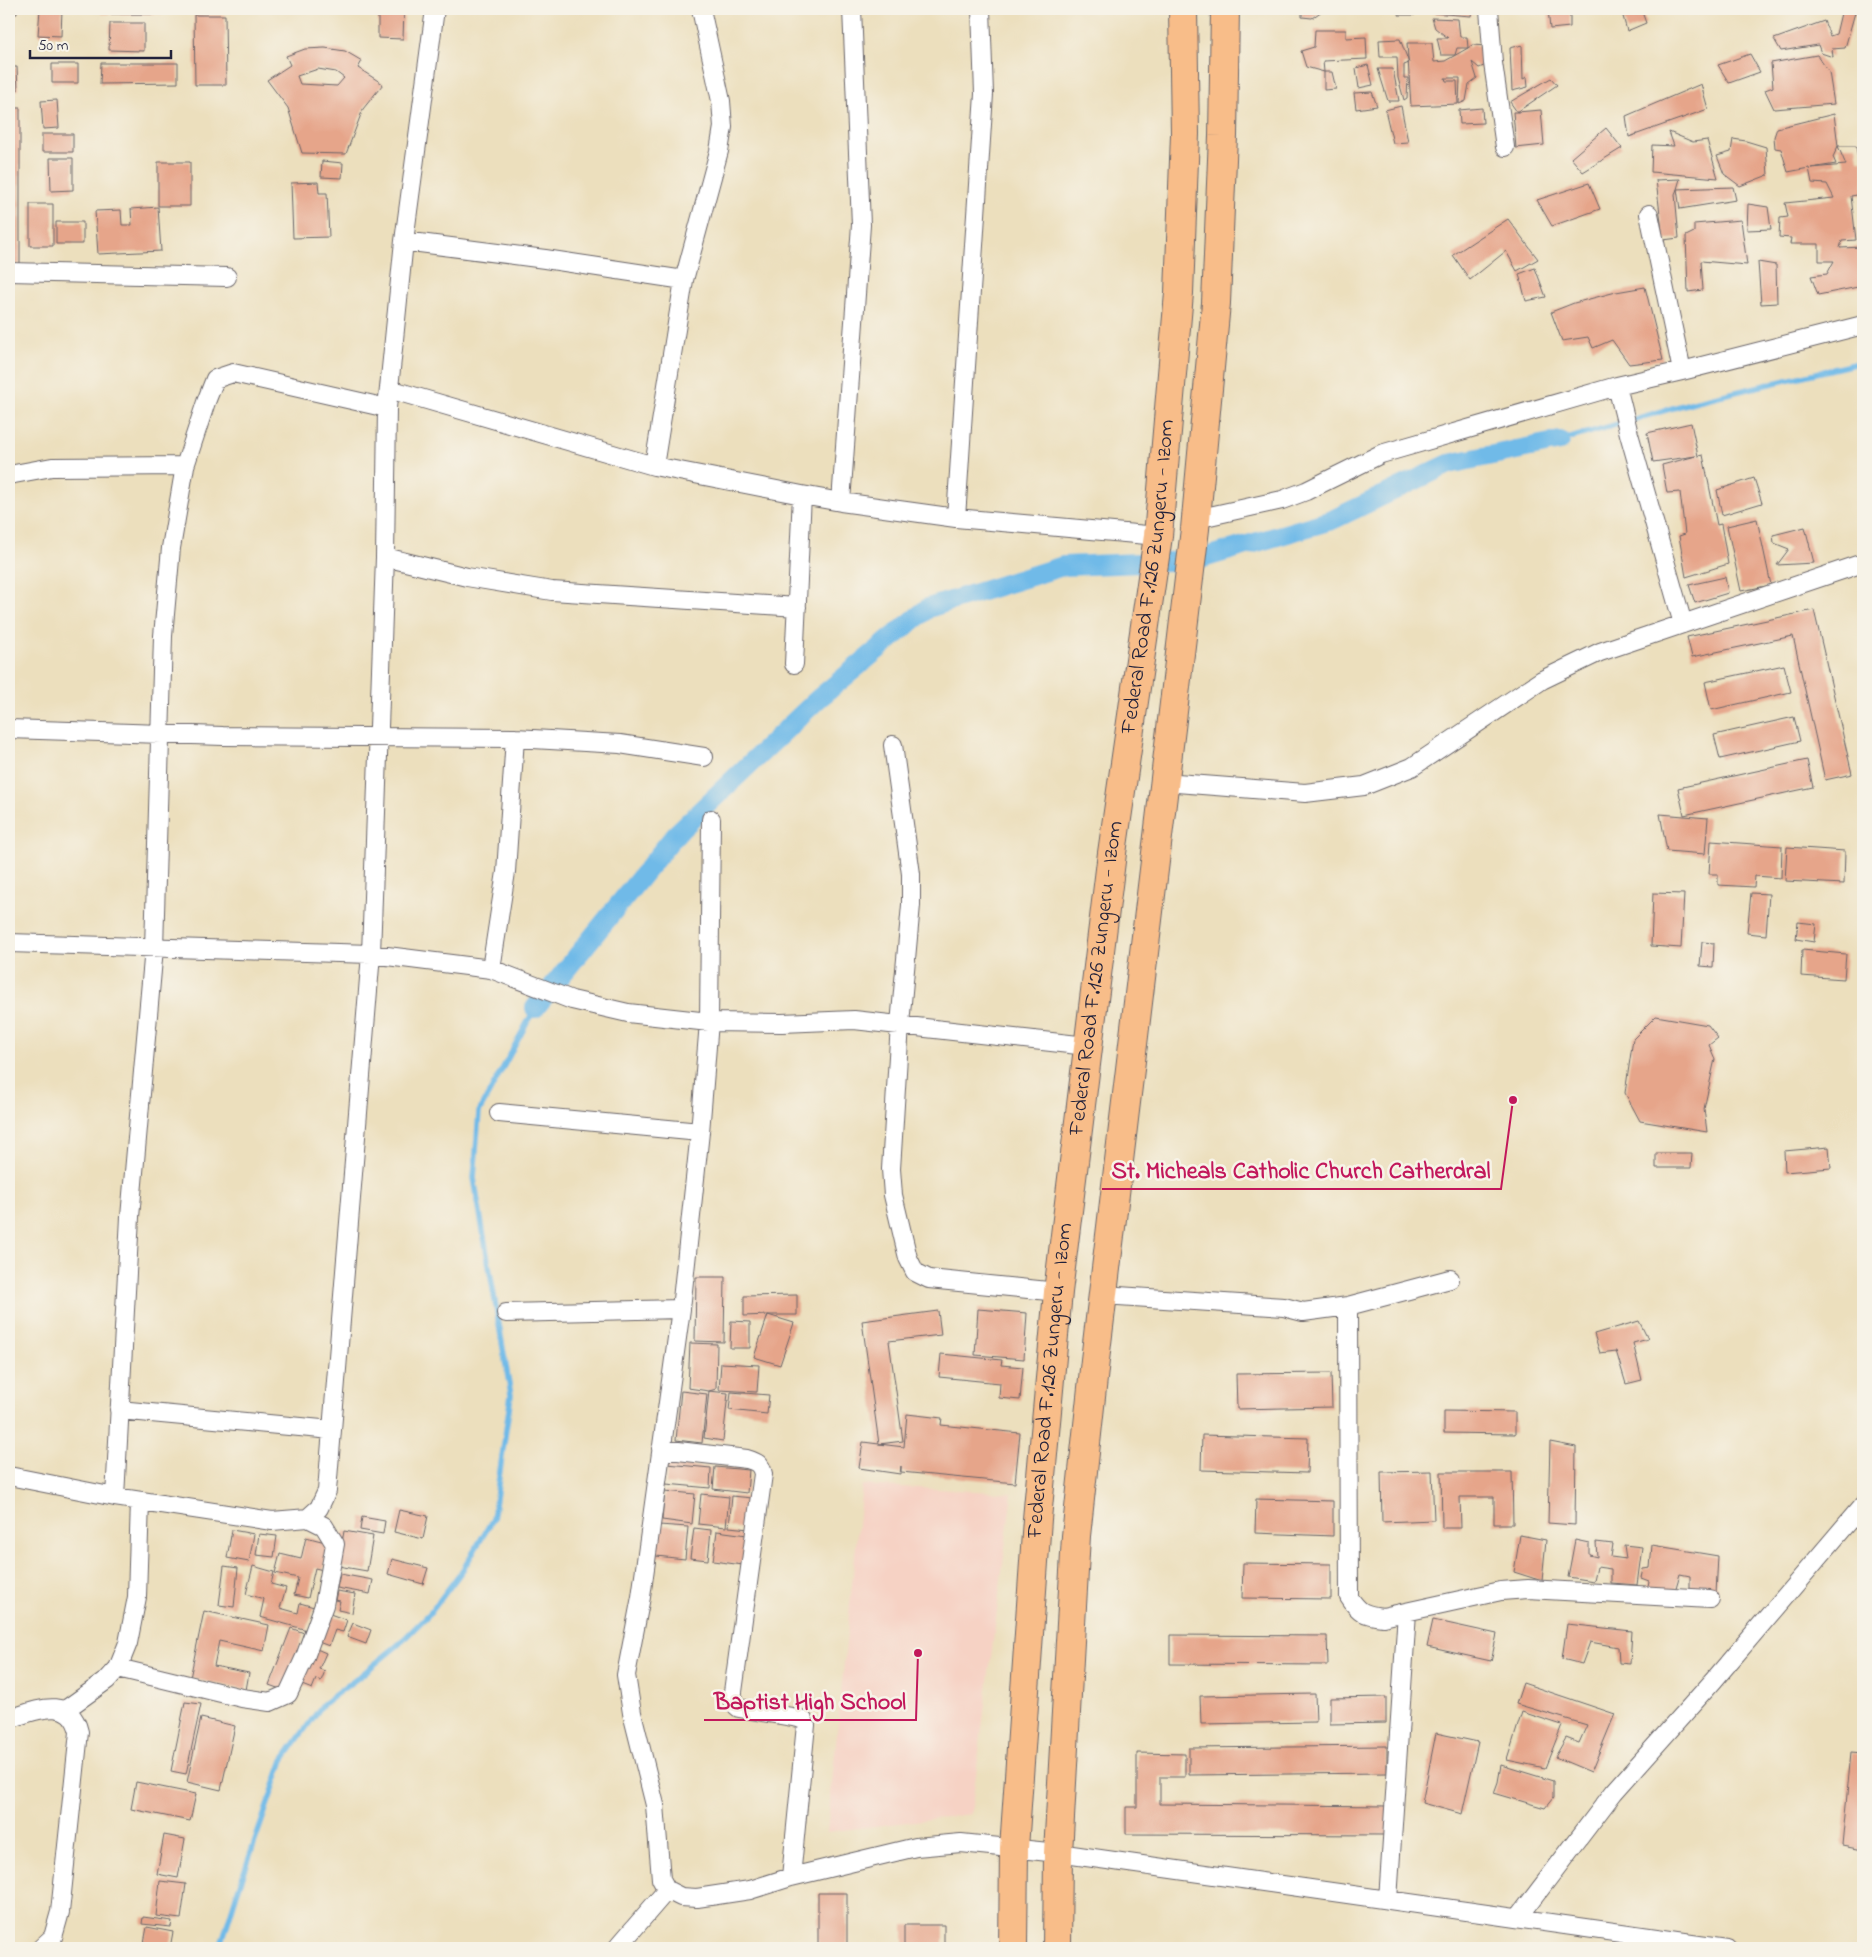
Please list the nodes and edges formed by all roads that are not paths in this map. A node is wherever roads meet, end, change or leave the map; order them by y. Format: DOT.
graph roads {
  1 [pos="435,9"];
  2 [pos="701,9"];
  3 [pos="852,9"];
  4 [pos="981,9"];
  5 [pos="1183,9"];
  6 [pos="1225,9"];
  7 [pos="1489,9"];
  8 [pos="1505,147"];
  9 [pos="1649,214"];
  10 [pos="404,241"];
  11 [pos="9,272"];
  12 [pos="227,277"];
  13 [pos="684,280"];
  14 [pos="1863,325"];
  15 [pos="1682,371"];
  16 [pos="1617,386"];
  17 [pos="389,389"];
  18 [pos="387,408"];
  19 [pos="185,466"];
  20 [pos="654,466"];
  21 [pos="9,475"];
  22 [pos="802,495"];
  23 [pos="841,502"];
  24 [pos="956,518"];
  25 [pos="1196,524"];
  26 [pos="1157,540"];
  27 [pos="385,557"];
  28 [pos="1863,563"];
  29 [pos="797,607"];
  30 [pos="1682,624"];
  31 [pos="794,664"];
  32 [pos="9,729"];
  33 [pos="159,733"];
  34 [pos="379,738"];
  35 [pos="515,738"];
  36 [pos="893,745"];
  37 [pos="704,757"];
  38 [pos="1164,782"];
  39 [pos="712,819"];
  40 [pos="1112,853"];
  41 [pos="1154,858"];
  42 [pos="9,943"];
  43 [pos="154,948"];
  44 [pos="371,954"];
  45 [pos="491,969"];
  46 [pos="709,1022"];
  47 [pos="900,1024"];
  48 [pos="1088,1046"];
  49 [pos="499,1113"];
  50 [pos="700,1132"];
  51 [pos="1450,1278"];
  52 [pos="1058,1292"];
  53 [pos="1103,1295"];
  54 [pos="1348,1306"];
  55 [pos="681,1309"];
  56 [pos="506,1313"];
  57 [pos="119,1410"];
  58 [pos="332,1430"];
  59 [pos="661,1449"];
  60 [pos="9,1476"];
  61 [pos="114,1497"];
  62 [pos="140,1501"];
  63 [pos="1863,1505"];
  64 [pos="308,1518"];
  65 [pos="1710,1598"];
  66 [pos="1407,1612"];
  67 [pos="118,1668"];
  68 [pos="65,1710"];
  69 [pos="9,1719"];
  70 [pos="1014,1848"];
  71 [pos="1058,1853"];
  72 [pos="791,1877"];
  73 [pos="667,1890"];
  74 [pos="1388,1900"];
  75 [pos="1518,1918"];
  76 [pos="41,1948"];
  77 [pos="617,1948"];
  78 [pos="1013,1948"];
  79 [pos="1057,1948"];
  80 [pos="1726,1948"];
  1 -- 10 [label="street"];
  2 -- 13 [label="street"];
  3 -- 23 [label="street"];
  4 -- 24 [label="street"];
  5 -- 26 [label="main road, Federal Road F.126 Zungeru - Izom"];
  6 -- 25 [label="main road, Federal Road F.126 Zungeru - Izom"];
  7 -- 8 [label="street"];
  9 -- 15 [label="street"];
  10 -- 13 [label="street"];
  10 -- 17 [label="street"];
  11 -- 12 [label="street"];
  13 -- 20 [label="street"];
  14 -- 15 [label="street"];
  15 -- 16 [label="street"];
  16 -- 25 [label="street"];
  16 -- 30 [label="street"];
  17 -- 18 [label="street"];
  17 -- 20 [label="street"];
  18 -- 19 [label="street"];
  18 -- 27 [label="street"];
  19 -- 21 [label="street"];
  19 -- 33 [label="street"];
  20 -- 22 [label="street"];
  22 -- 23 [label="street"];
  22 -- 29 [label="street"];
  23 -- 24 [label="street"];
  24 -- 26 [label="street"];
  25 -- 38 [label="main road, Federal Road F.126 Zungeru - Izom"];
  26 -- 40 [label="main road, Federal Road F.126 Zungeru - Izom"];
  27 -- 29 [label="street"];
  27 -- 34 [label="street"];
  28 -- 30 [label="street"];
  29 -- 31 [label="street"];
  30 -- 38 [label="street"];
  32 -- 33 [label="street"];
  33 -- 34 [label="street"];
  33 -- 43 [label="street"];
  34 -- 35 [label="street"];
  34 -- 44 [label="street"];
  35 -- 37 [label="street"];
  35 -- 45 [label="street"];
  36 -- 47 [label="street"];
  38 -- 41 [label="main road, Federal Road F.126 Zungeru - Izom"];
  39 -- 46 [label="street"];
  40 -- 41 [label="main road"];
  40 -- 48 [label="main road, Federal Road F.126 Zungeru - Izom"];
  41 -- 53 [label="main road, Federal Road F.126 Zungeru - Izom"];
  42 -- 43 [label="street"];
  43 -- 44 [label="street"];
  43 -- 57 [label="street"];
  44 -- 45 [label="street"];
  44 -- 58 [label="street"];
  45 -- 46 [label="street"];
  46 -- 47 [label="street"];
  46 -- 50 [label="street"];
  47 -- 48 [label="street"];
  47 -- 52 [label="street"];
  48 -- 52 [label="main road, Federal Road F.126 Zungeru - Izom"];
  49 -- 50 [label="street"];
  50 -- 55 [label="street"];
  51 -- 54 [label="street"];
  52 -- 70 [label="main road, Federal Road F.126 Zungeru - Izom"];
  53 -- 54 [label="street"];
  53 -- 71 [label="main road, Federal Road F.126 Zungeru - Izom"];
  54 -- 66 [label="street"];
  55 -- 56 [label="street"];
  55 -- 59 [label="street"];
  57 -- 58 [label="street"];
  57 -- 61 [label="street"];
  58 -- 64 [label="street"];
  59 -- 72 [label="street"];
  59 -- 73 [label="street"];
  60 -- 61 [label="street"];
  61 -- 62 [label="street"];
  62 -- 64 [label="street"];
  62 -- 67 [label="street"];
  63 -- 75 [label="street"];
  64 -- 67 [label="street"];
  65 -- 66 [label="street"];
  66 -- 74 [label="street"];
  67 -- 68 [label="street"];
  68 -- 69 [label="street"];
  68 -- 76 [label="street"];
  70 -- 71 [label="street"];
  70 -- 72 [label="street"];
  70 -- 78 [label="main road, Federal Road F.126 Zungeru - Izom"];
  71 -- 74 [label="street"];
  71 -- 79 [label="main road, Federal Road F.126 Zungeru - Izom"];
  72 -- 73 [label="street"];
  73 -- 77 [label="street"];
  74 -- 75 [label="street"];
  75 -- 80 [label="street"];
}
